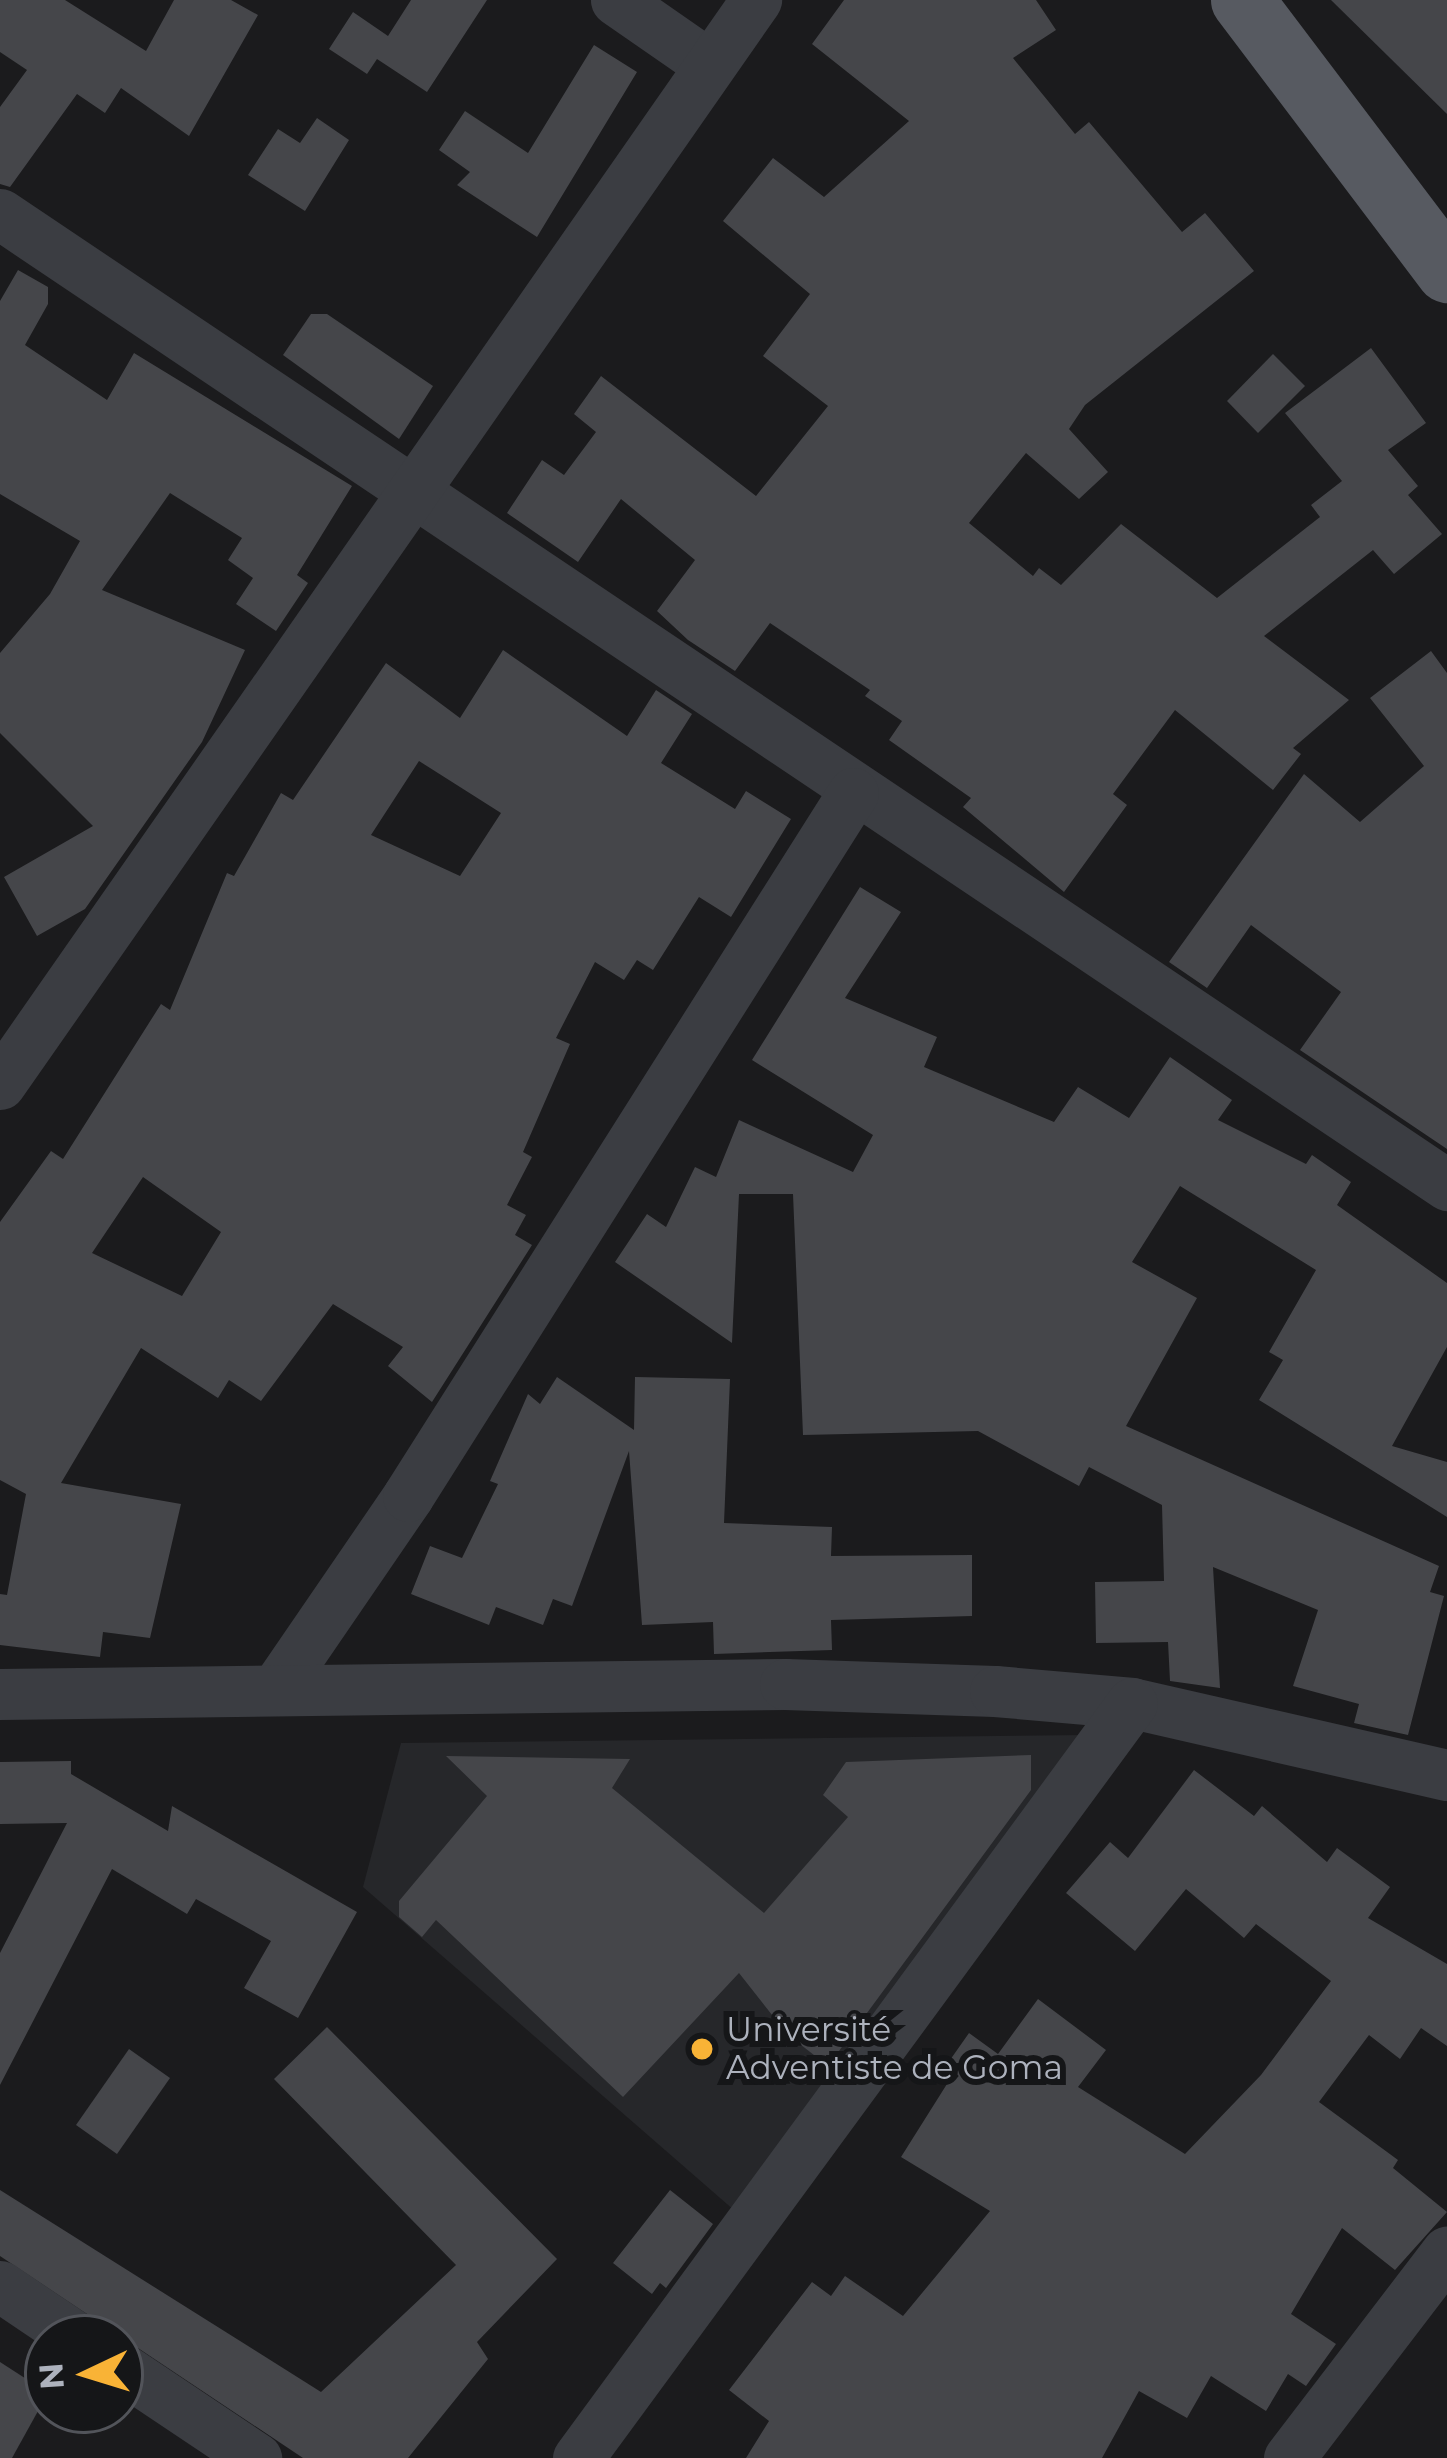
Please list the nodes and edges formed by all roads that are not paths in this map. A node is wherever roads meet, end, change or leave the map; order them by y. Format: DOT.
graph roads {
  1 [pos="616,0"];
  2 [pos="755,0"];
  3 [pos="1242,0"];
  4 [pos="708,64"];
  5 [pos="0,214"];
  6 [pos="1447,271"];
  7 [pos="410,488"];
  8 [pos="853,793"];
  9 [pos="0,1084"];
  10 [pos="1447,1185"];
  11 [pos="278,1686"];
  12 [pos="0,1694"];
  13 [pos="1132,1703"];
  14 [pos="1447,1775"];
  15 [pos="1447,2252"];
  16 [pos="0,2286"];
  17 [pos="41,2314"];
  18 [pos="144,2383"];
  19 [pos="256,2458"];
  20 [pos="578,2458"];
  21 [pos="1289,2458"];
  1 -- 4 [label="street"];
  2 -- 4 [label="street"];
  3 -- 6 [label="main road"];
  4 -- 7 [label="street"];
  5 -- 7 [label="street"];
  7 -- 8 [label="street"];
  7 -- 9 [label="street"];
  8 -- 10 [label="street"];
  8 -- 11 [label="street"];
  11 -- 12 [label="street"];
  11 -- 13 [label="street"];
  13 -- 14 [label="street"];
  13 -- 20 [label="street"];
  15 -- 21 [label="street"];
  16 -- 17 [label="street"];
  18 -- 19 [label="street"];
}
